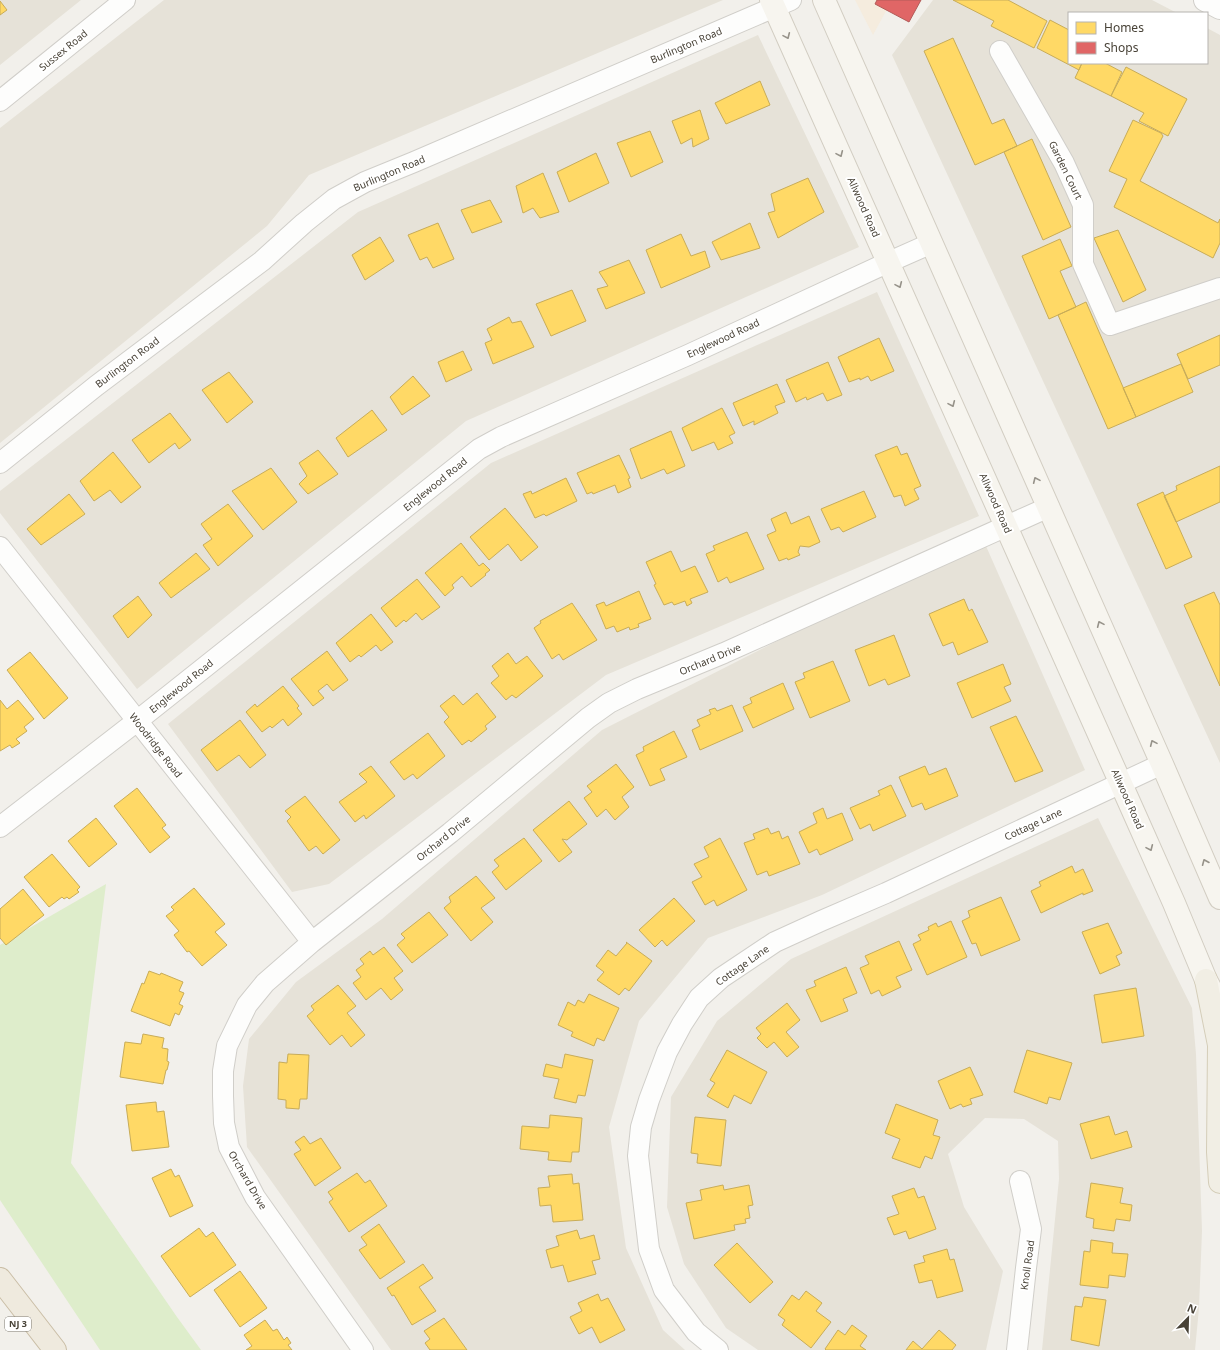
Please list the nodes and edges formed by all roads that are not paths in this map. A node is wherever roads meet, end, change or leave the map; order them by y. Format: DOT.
graph roads {
  1 [pos="125,0"];
  2 [pos="824,0"];
  3 [pos="1205,0"];
  4 [pos="779,2"];
  5 [pos="1220,8"];
  6 [pos="1000,51"];
  7 [pos="0,101"];
  8 [pos="932,244"];
  9 [pos="889,262"];
  10 [pos="1220,288"];
  11 [pos="0,463"];
  12 [pos="1049,507"];
  13 [pos="1006,526"];
  14 [pos="0,547"];
  15 [pos="138,721"];
  16 [pos="1162,764"];
  17 [pos="1121,783"];
  18 [pos="0,827"];
  19 [pos="1220,898"];
  20 [pos="312,942"];
  21 [pos="1206,980"];
  22 [pos="1220,1007"];
  23 [pos="1020,1181"];
  24 [pos="1220,1182"];
  25 [pos="0,1279"];
  26 [pos="0,1298"];
  27 [pos="36,1350"];
  28 [pos="55,1350"];
  29 [pos="362,1350"];
  30 [pos="718,1350"];
  31 [pos="1017,1350"];
  1 -- 7 [label="street, Sussex Road"];
  2 -- 8 [label="main road"];
  3 -- 5 [label="street"];
  4 -- 9 [label="main road, Allwood Road, one-way"];
  4 -- 11 [label="street, Burlington Road"];
  6 -- 10 [label="street, Garden Court"];
  8 -- 9 [label="street, Englewood Road"];
  12 -- 8 [label="main road, one-way"];
  9 -- 13 [label="main road, Allwood Road, one-way"];
  9 -- 15 [label="street, Englewood Road"];
  12 -- 13 [label="street, Orchard Drive"];
  16 -- 12 [label="main road, one-way"];
  13 -- 17 [label="main road, Allwood Road"];
  13 -- 20 [label="street, Orchard Drive"];
  14 -- 15 [label="street, Woodridge Road"];
  15 -- 18 [label="street, Englewood Road"];
  15 -- 20 [label="street, Woodridge Road"];
  16 -- 17 [label="street, Cottage Lane"];
  19 -- 16 [label="main road, one-way"];
  17 -- 21 [label="main road, Allwood Road, one-way"];
  17 -- 30 [label="street, Cottage Lane"];
  20 -- 29 [label="street, Orchard Drive"];
  21 -- 22 [label="main road, Allwood Road"];
  21 -- 24 [label="main road"];
  23 -- 31 [label="street, Knoll Road"];
  25 -- 28 [label="highway"];
  26 -- 27 [label="highway, NJ 3"];
}
